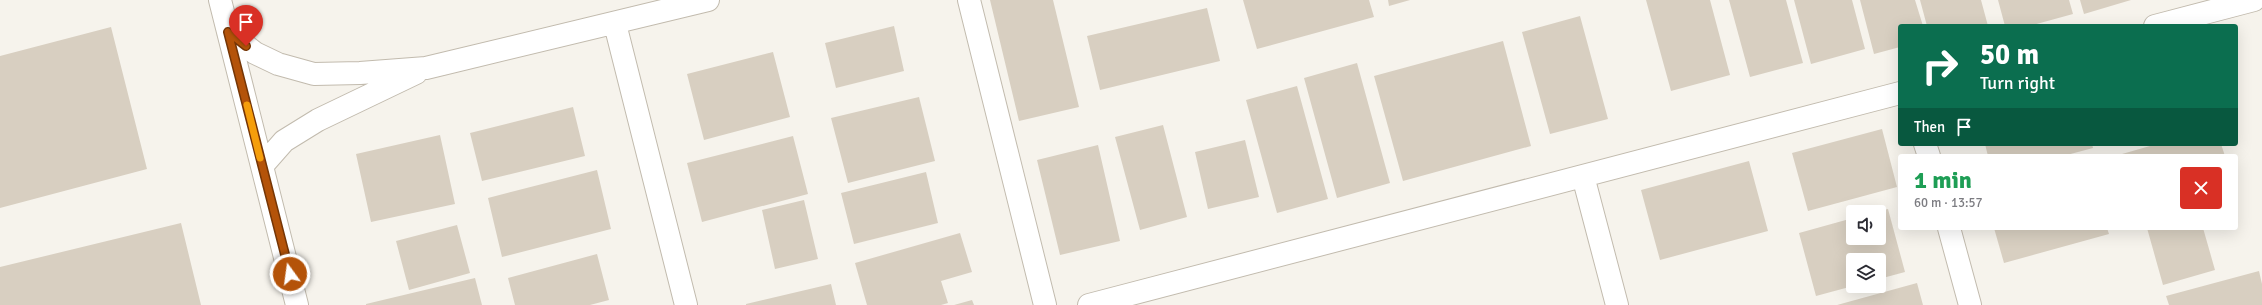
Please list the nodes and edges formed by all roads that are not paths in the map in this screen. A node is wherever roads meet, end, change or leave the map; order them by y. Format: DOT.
graph roads {
  1 [pos="220,0"];
  2 [pos="708,0"];
  3 [pos="969,0"];
  4 [pos="2254,0"];
  5 [pos="614,24"];
  6 [pos="2162,24"];
  7 [pos="228,32"];
  8 [pos="426,68"];
  9 [pos="1898,94"];
  10 [pos="262,166"];
  11 [pos="1583,176"];
  12 [pos="1950,230"];
  13 [pos="297,305"];
  14 [pos="686,305"];
  15 [pos="1045,305"];
  16 [pos="1089,305"];
  17 [pos="1617,305"];
  18 [pos="1970,305"];
  1 -- 7 [label="lane"];
  2 -- 5 [label="lane"];
  3 -- 15 [label="lane"];
  4 -- 6 [label="lane"];
  5 -- 8 [label="lane"];
  5 -- 14 [label="lane"];
  7 -- 8 [label="lane"];
  7 -- 10 [label="lane"];
  8 -- 10 [label="lane"];
  9 -- 11 [label="lane"];
  10 -- 13 [label="lane"];
  11 -- 16 [label="lane"];
  11 -- 17 [label="lane"];
  12 -- 18 [label="lane"];
}
